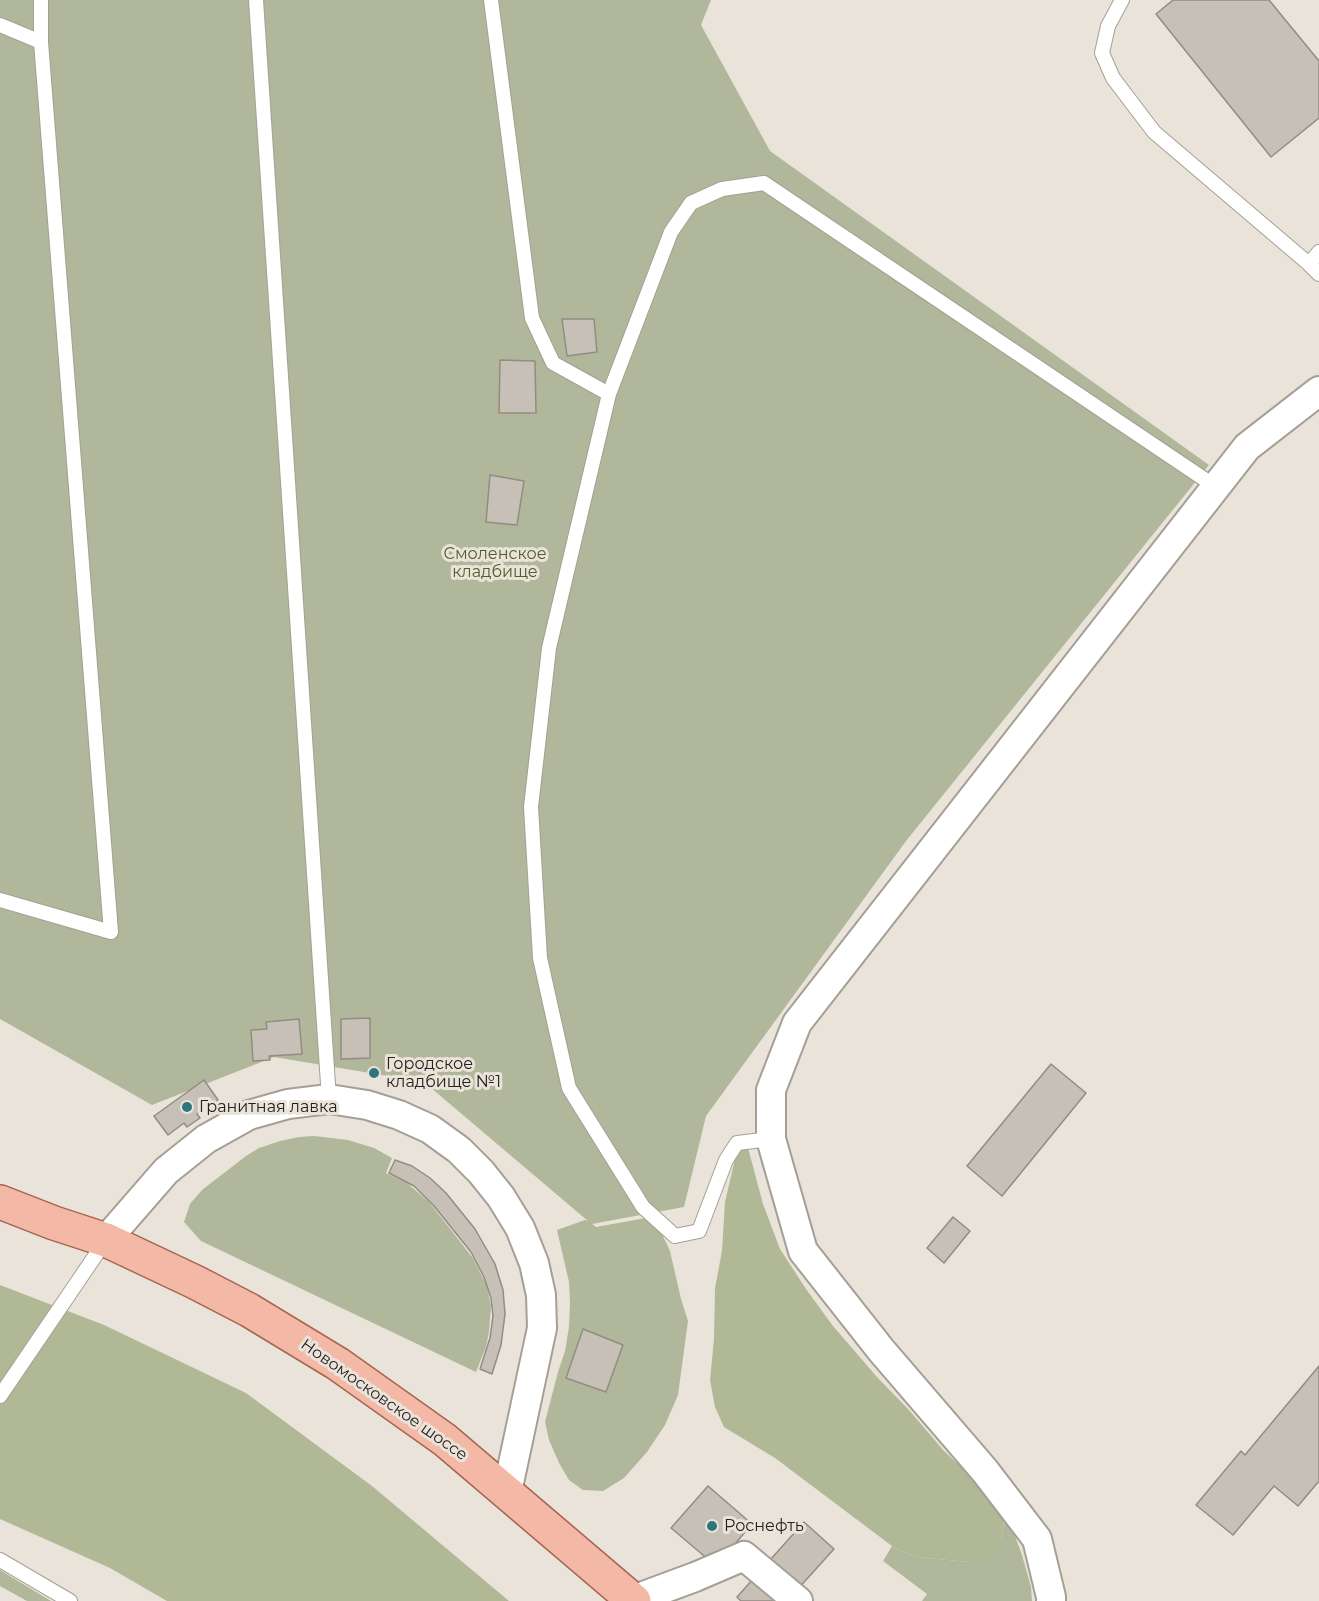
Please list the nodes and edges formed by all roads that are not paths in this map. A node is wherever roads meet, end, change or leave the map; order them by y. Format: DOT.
graph roads {
  1 [pos="41,0"];
  2 [pos="256,0"];
  3 [pos="491,0"];
  4 [pos="1122,0"];
  5 [pos="0,25"];
  6 [pos="41,42"];
  7 [pos="1319,252"];
  8 [pos="1314,269"];
  9 [pos="1319,391"];
  10 [pos="609,394"];
  11 [pos="1216,487"];
  12 [pos="0,900"];
  13 [pos="329,1099"];
  14 [pos="771,1139"];
  15 [pos="0,1203"];
  16 [pos="106,1240"];
  17 [pos="0,1396"];
  18 [pos="507,1492"];
  19 [pos="0,1560"];
  20 [pos="634,1600"];
  21 [pos="70,1601"];
  22 [pos="798,1601"];
  23 [pos="1051,1601"];
  1 -- 6 [label="lane"];
  2 -- 13 [label="lane"];
  3 -- 10 [label="lane"];
  4 -- 8 [label="lane"];
  5 -- 6 [label="lane"];
  6 -- 12 [label="lane"];
  7 -- 8 [label="lane"];
  9 -- 11 [label="street"];
  10 -- 11 [label="lane"];
  10 -- 14 [label="lane"];
  11 -- 14 [label="street"];
  13 -- 16 [label="street"];
  13 -- 18 [label="street"];
  14 -- 23 [label="street"];
  15 -- 16 [label="main road, Новомосковское шоссе"];
  16 -- 17 [label="lane"];
  16 -- 18 [label="main road, Новомосковское шоссе"];
  18 -- 20 [label="main road, Новомосковское шоссе"];
  19 -- 21 [label="lane"];
  20 -- 22 [label="street"];
}
